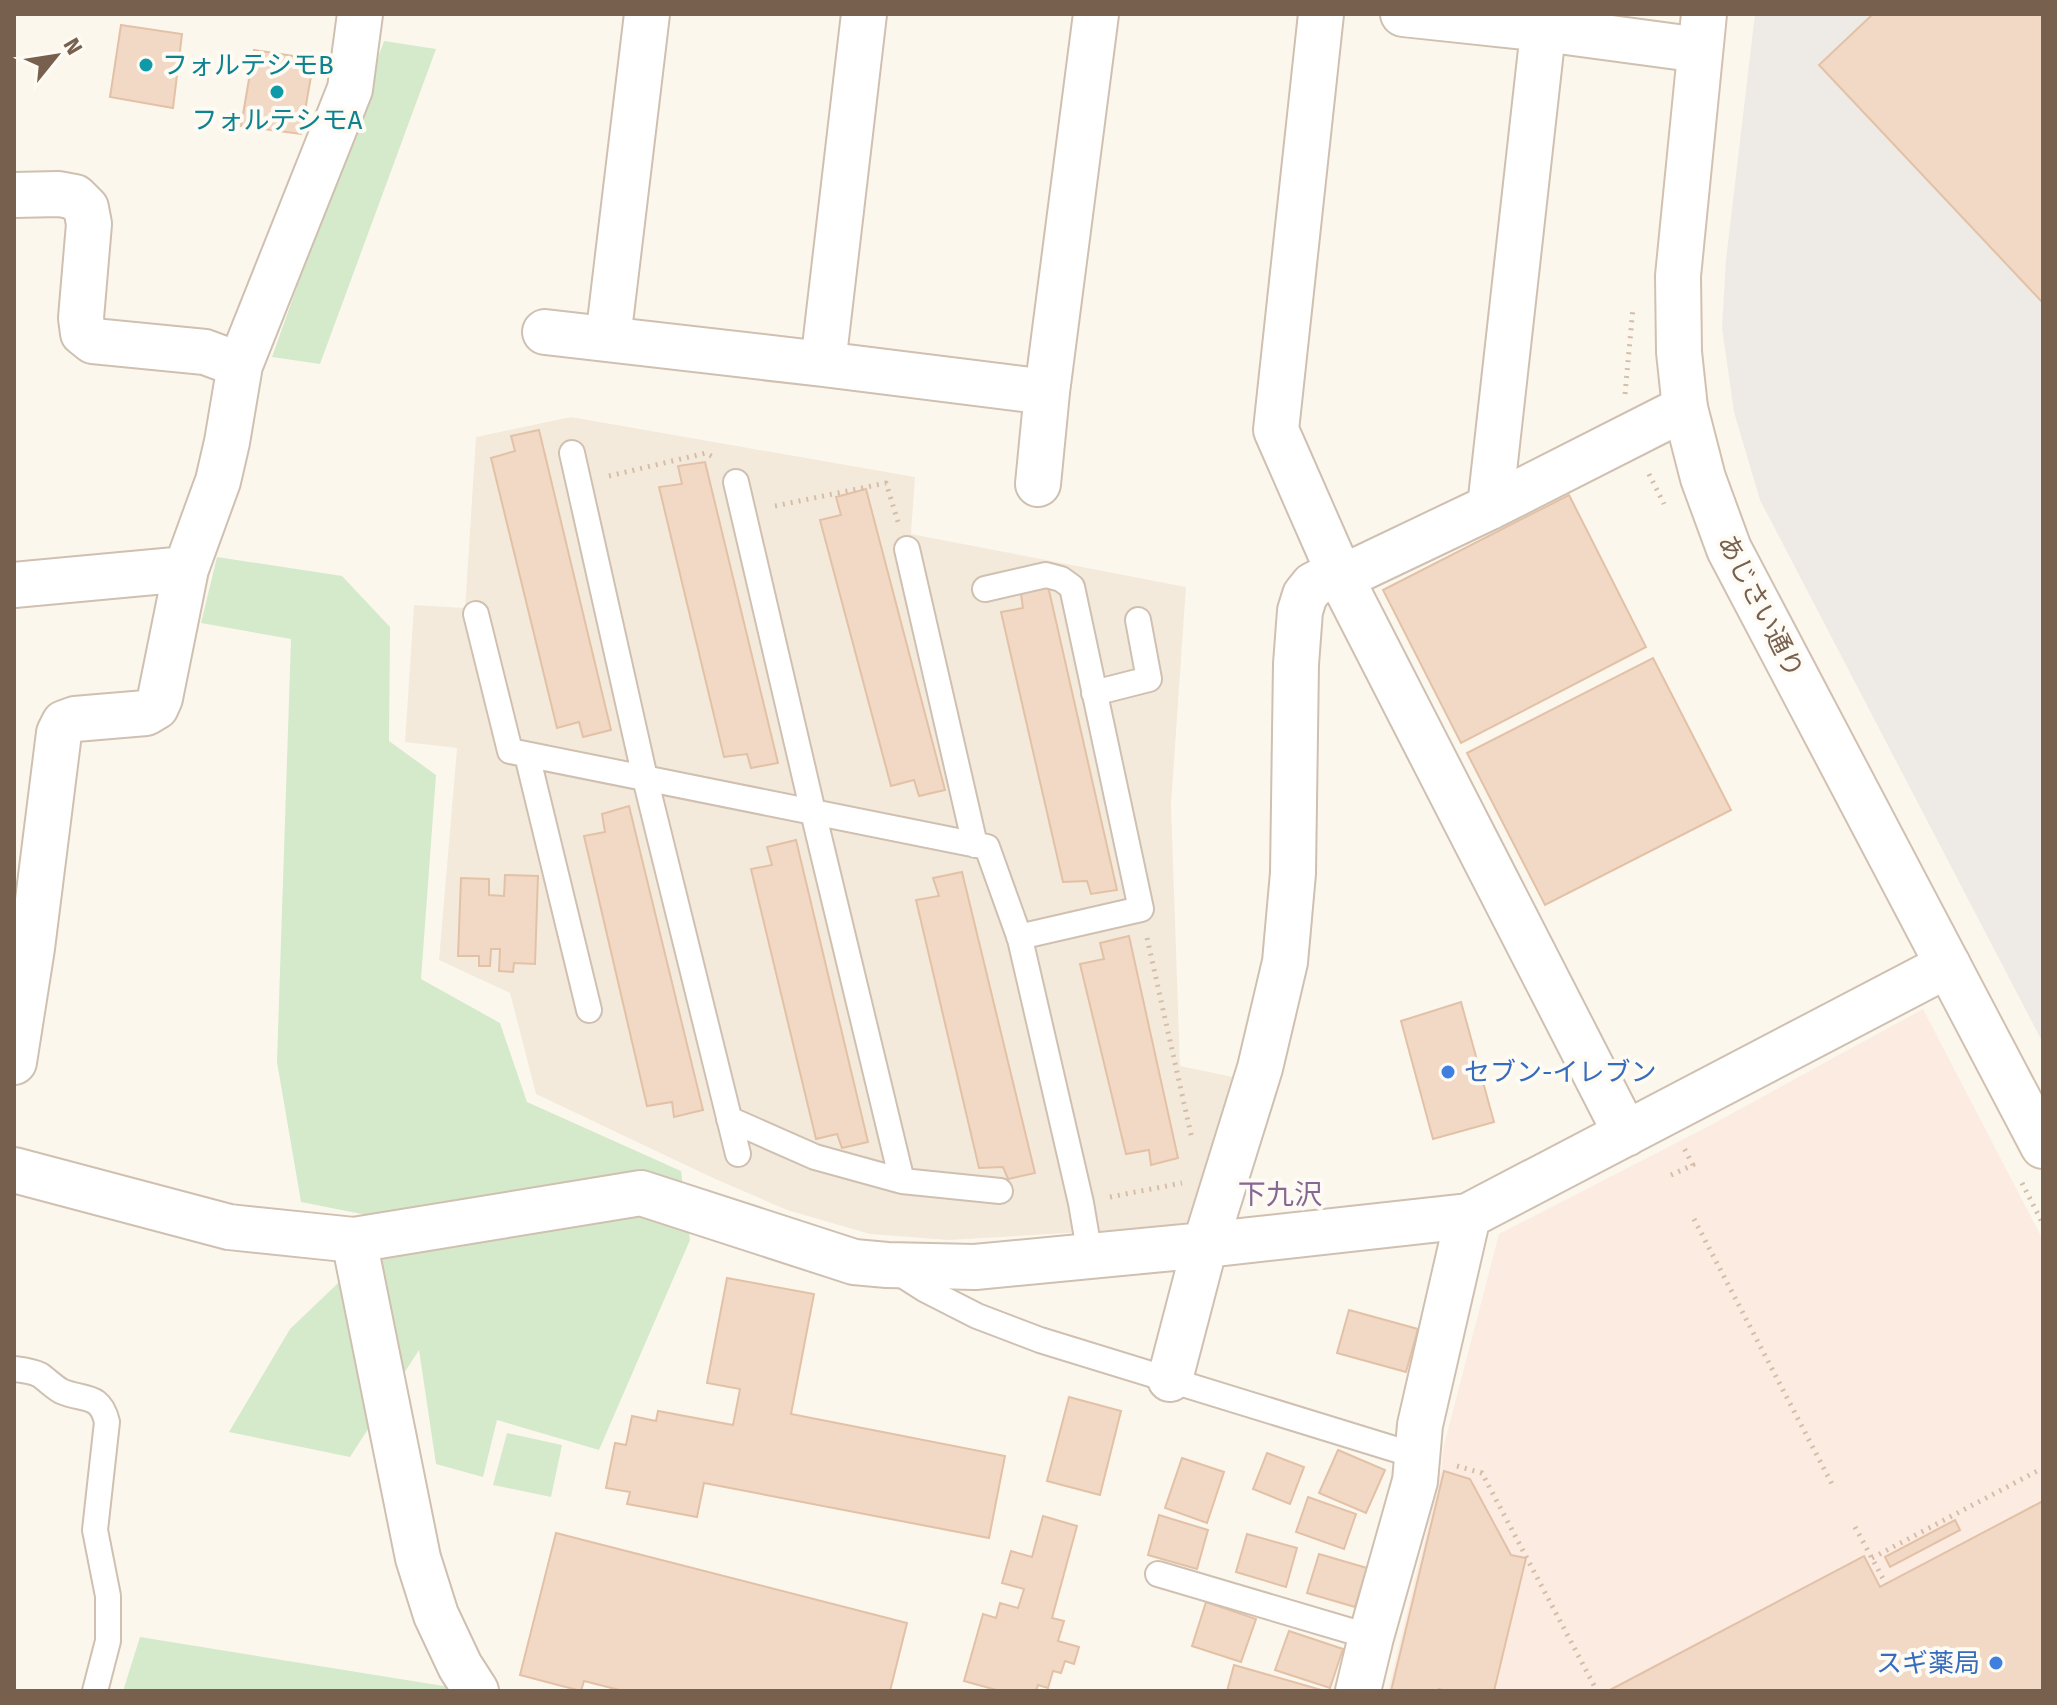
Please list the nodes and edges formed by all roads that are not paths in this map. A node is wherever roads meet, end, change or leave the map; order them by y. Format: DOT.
graph roads {
  1 [pos="360,14"];
  2 [pos="647,14"];
  3 [pos="864,14"];
  4 [pos="1096,14"];
  5 [pos="1321,14"];
  6 [pos="1403,14"];
  7 [pos="1545,21"];
  8 [pos="1702,32"];
  9 [pos="14,195"];
  10 [pos="545,332"];
  11 [pos="608,339"];
  12 [pos="823,364"];
  13 [pos="240,365"];
  14 [pos="1047,392"];
  15 [pos="1685,408"];
  16 [pos="572,453"];
  17 [pos="736,482"];
  18 [pos="1038,484"];
  19 [pos="1490,507"];
  20 [pos="907,549"];
  21 [pos="186,569"];
  22 [pos="1341,578"];
  23 [pos="14,585"];
  24 [pos="985,589"];
  25 [pos="476,614"];
  26 [pos="1138,620"];
  27 [pos="1094,693"];
  28 [pos="527,755"];
  29 [pos="645,778"];
  30 [pos="813,812"];
  31 [pos="975,845"];
  32 [pos="1019,937"];
  33 [pos="1948,965"];
  34 [pos="589,1010"];
  35 [pos="14,1062"];
  36 [pos="729,1119"];
  37 [pos="1626,1134"];
  38 [pos="738,1154"];
  39 [pos="2029,1158"];
  40 [pos="14,1170"];
  41 [pos="902,1181"];
  42 [pos="1000,1191"];
  43 [pos="1468,1216"];
  44 [pos="354,1240"];
  45 [pos="1205,1245"];
  46 [pos="1090,1256"];
  47 [pos="887,1265"];
  48 [pos="14,1369"];
  49 [pos="1170,1379"];
  50 [pos="1434,1460"];
  51 [pos="1158,1574"];
  52 [pos="1371,1637"];
  53 [pos="95,1691"];
  54 [pos="476,1691"];
  55 [pos="1358,1691"];
  1 -- 13 [label="street"];
  2 -- 11 [label="street"];
  3 -- 12 [label="street"];
  4 -- 14 [label="street"];
  5 -- 22 [label="street"];
  6 -- 7 [label="street"];
  7 -- 8 [label="street"];
  7 -- 19 [label="street"];
  8 -- 15 [label="street, あじさい通り"];
  9 -- 13 [label="street"];
  10 -- 11 [label="street"];
  11 -- 12 [label="street"];
  12 -- 14 [label="street"];
  13 -- 21 [label="street"];
  14 -- 18 [label="street"];
  15 -- 19 [label="street"];
  15 -- 33 [label="street, あじさい通り"];
  16 -- 29 [label="lane"];
  17 -- 30 [label="lane"];
  19 -- 22 [label="street"];
  20 -- 31 [label="lane"];
  21 -- 23 [label="street"];
  21 -- 35 [label="street"];
  22 -- 37 [label="street"];
  22 -- 45 [label="street"];
  24 -- 27 [label="lane"];
  25 -- 28 [label="lane"];
  26 -- 27 [label="lane"];
  27 -- 32 [label="lane"];
  28 -- 29 [label="lane"];
  28 -- 34 [label="lane"];
  29 -- 30 [label="lane"];
  29 -- 36 [label="lane"];
  30 -- 31 [label="lane"];
  30 -- 41 [label="lane"];
  31 -- 32 [label="lane"];
  32 -- 46 [label="lane"];
  33 -- 37 [label="street"];
  33 -- 39 [label="street, あじさい通り"];
  36 -- 38 [label="lane"];
  36 -- 41 [label="lane"];
  37 -- 43 [label="street"];
  40 -- 44 [label="street"];
  41 -- 42 [label="lane"];
  43 -- 45 [label="street"];
  43 -- 50 [label="street"];
  44 -- 47 [label="street"];
  44 -- 54 [label="street"];
  45 -- 46 [label="street"];
  45 -- 49 [label="street"];
  46 -- 47 [label="street"];
  47 -- 49 [label="lane"];
  48 -- 53 [label="lane"];
  49 -- 50 [label="lane"];
  50 -- 52 [label="street"];
  51 -- 52 [label="lane"];
  52 -- 55 [label="street"];
}
